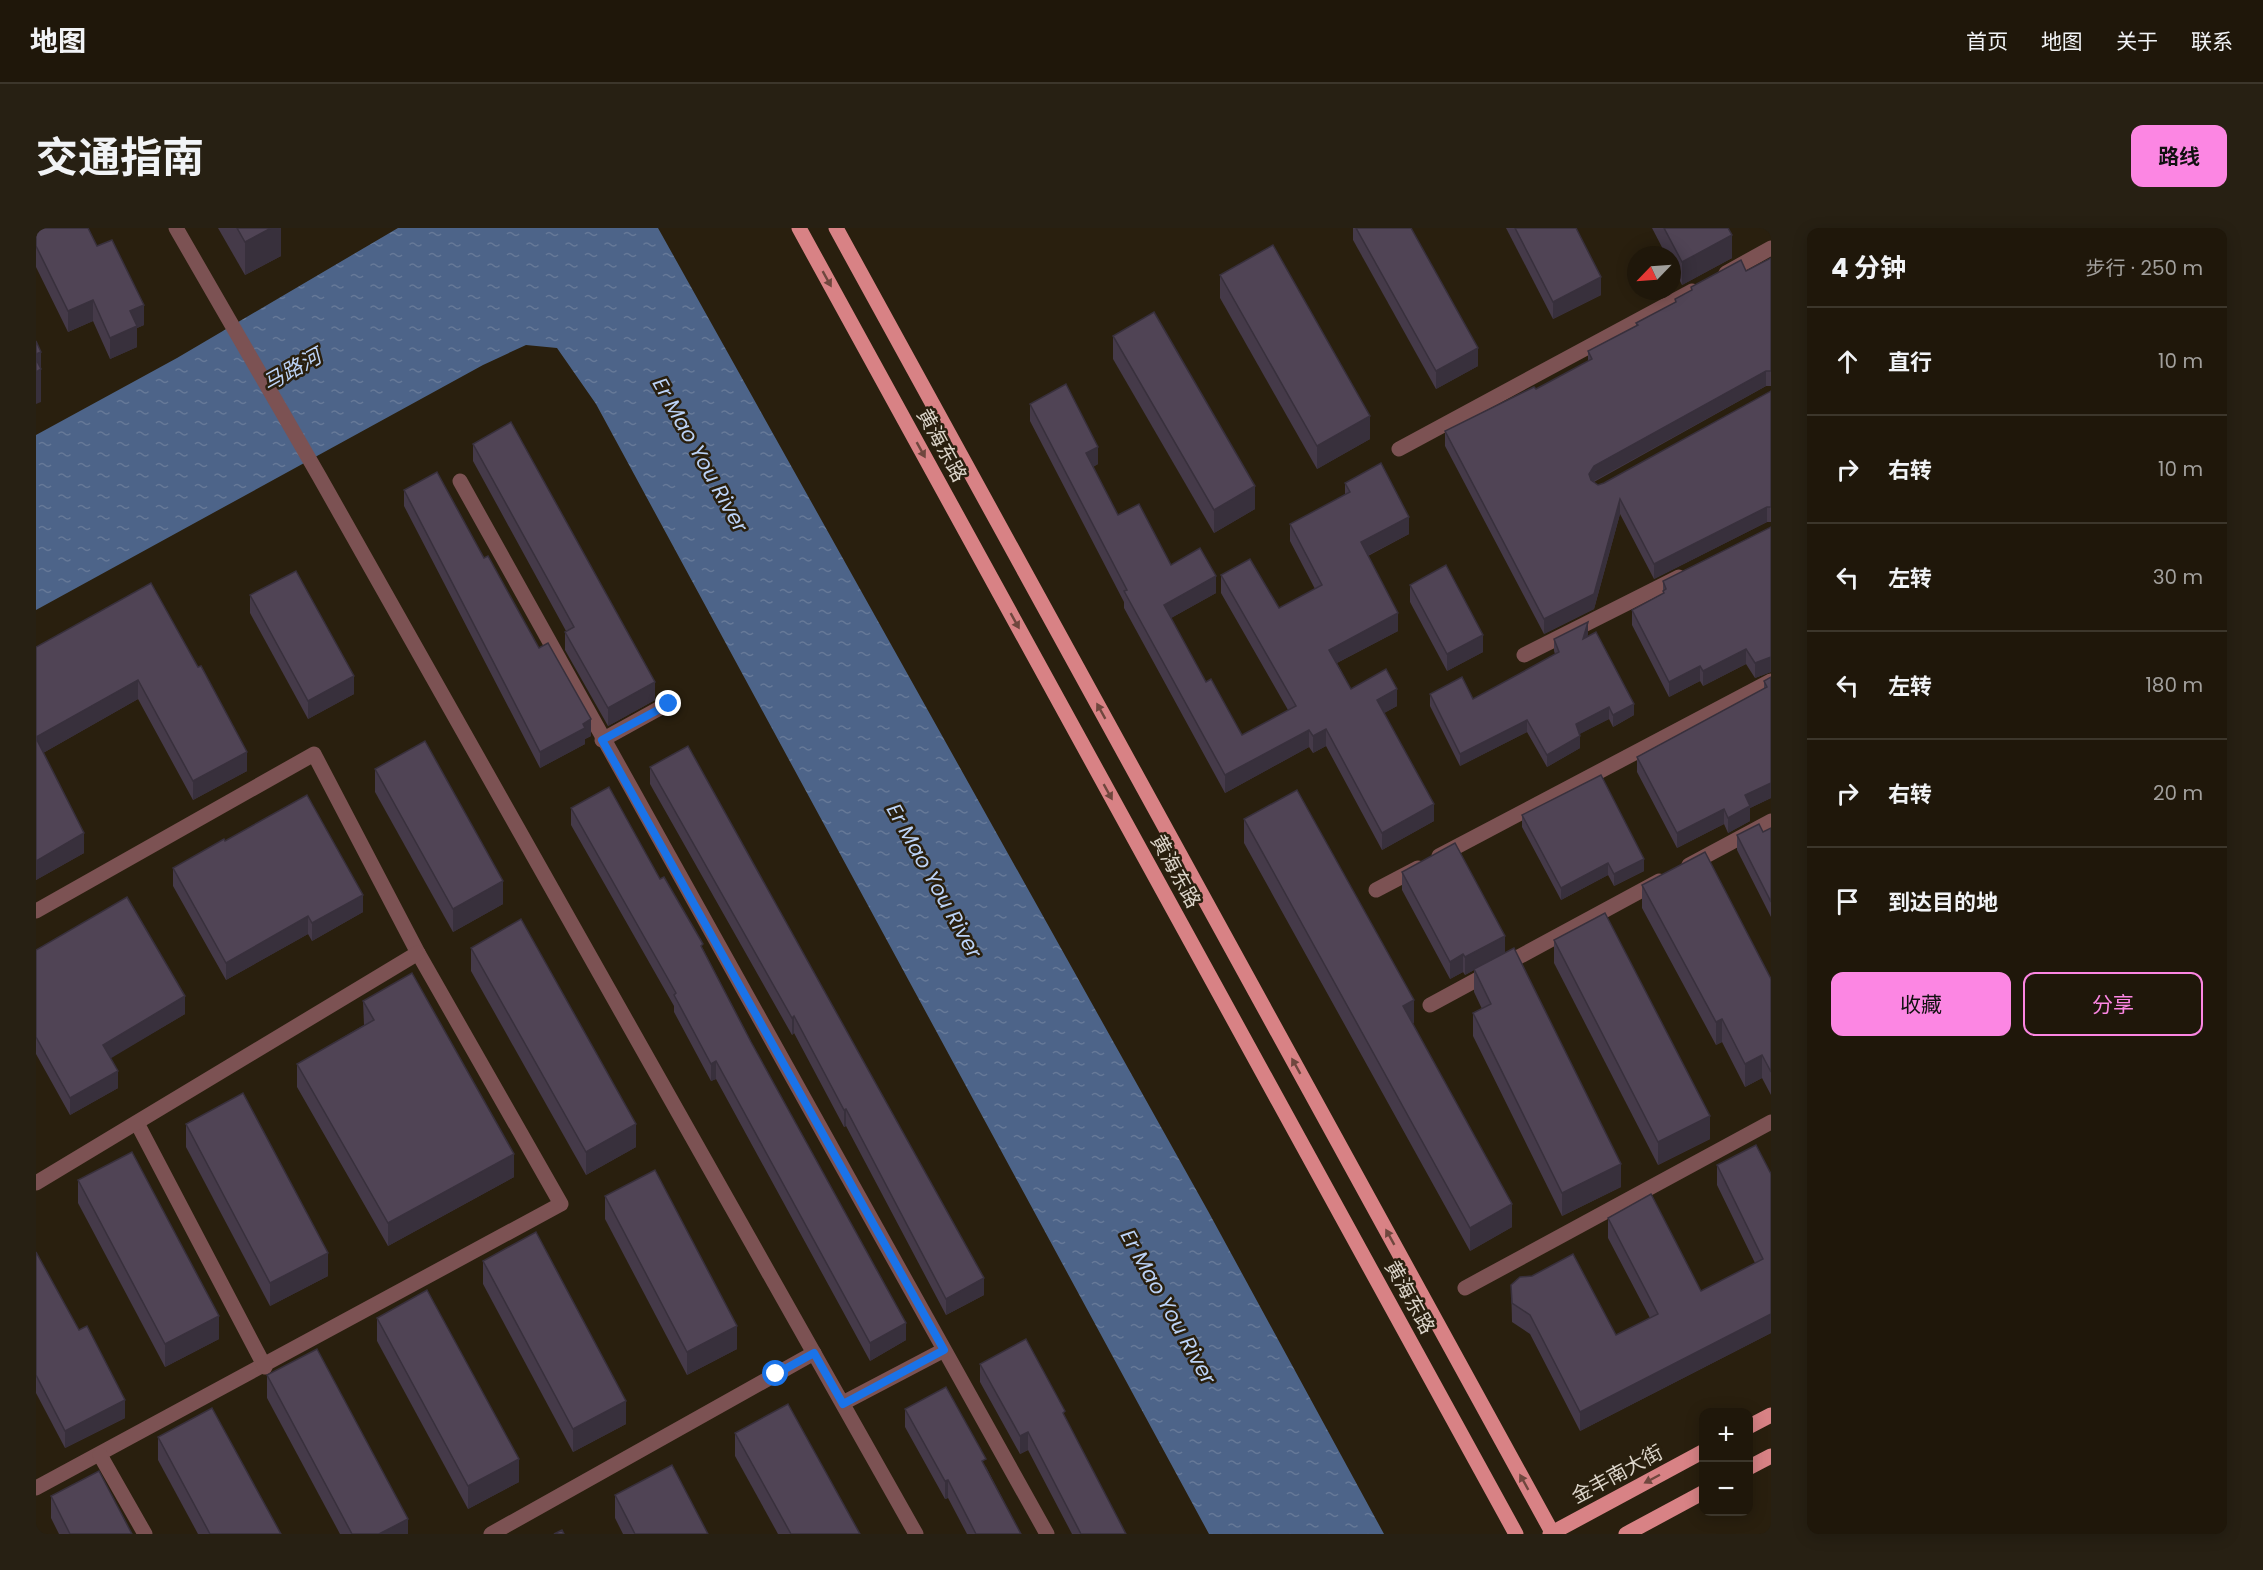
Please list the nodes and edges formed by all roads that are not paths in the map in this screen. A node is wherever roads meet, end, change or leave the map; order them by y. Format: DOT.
graph roads {
  1 [pos="176,228"];
  2 [pos="799,228"];
  3 [pos="836,228"];
  4 [pos="1771,249"];
  5 [pos="1399,449"];
  6 [pos="460,481"];
  7 [pos="1689,572"];
  8 [pos="1524,655"];
  9 [pos="1771,681"];
  10 [pos="669,704"];
  11 [pos="602,740"];
  12 [pos="1771,821"];
  13 [pos="1376,890"];
  14 [pos="36,911"];
  15 [pos="418,953"];
  16 [pos="1430,1005"];
  17 [pos="1771,1122"];
  18 [pos="137,1123"];
  19 [pos="36,1183"];
  20 [pos="1465,1288"];
  21 [pos="944,1350"];
  22 [pos="814,1353"];
  23 [pos="265,1367"];
  24 [pos="843,1404"];
  25 [pos="1771,1415"];
  26 [pos="1753,1425"];
  27 [pos="1699,1454"];
  28 [pos="100,1455"];
  29 [pos="1771,1456"];
  30 [pos="1753,1466"];
  31 [pos="36,1488"];
  32 [pos="1699,1495"];
  33 [pos="145,1534"];
  34 [pos="491,1534"];
  35 [pos="916,1534"];
  36 [pos="1047,1534"];
  37 [pos="1516,1534"];
  38 [pos="1552,1534"];
  39 [pos="1626,1534"];
  1 -- 22 [label="street"];
  2 -- 37 [label="main road, 黄海东路, one-way"];
  38 -- 3 [label="main road, 黄海东路, one-way"];
  4 -- 5 [label="street"];
  6 -- 11 [label="street"];
  7 -- 8 [label="street"];
  9 -- 13 [label="street"];
  10 -- 11 [label="street"];
  11 -- 21 [label="street"];
  12 -- 16 [label="street"];
  14 -- 15 [label="street"];
  15 -- 18 [label="street"];
  15 -- 23 [label="street"];
  17 -- 20 [label="street"];
  18 -- 19 [label="street"];
  18 -- 23 [label="street"];
  21 -- 24 [label="street"];
  21 -- 36 [label="street"];
  22 -- 24 [label="street"];
  22 -- 34 [label="street"];
  23 -- 28 [label="street"];
  24 -- 35 [label="street"];
  25 -- 26 [label="main road"];
  27 -- 38 [label="main road, 金丰南大街, one-way"];
  28 -- 31 [label="street"];
  28 -- 33 [label="street"];
  29 -- 30 [label="main road"];
  32 -- 39 [label="main road"];
}
